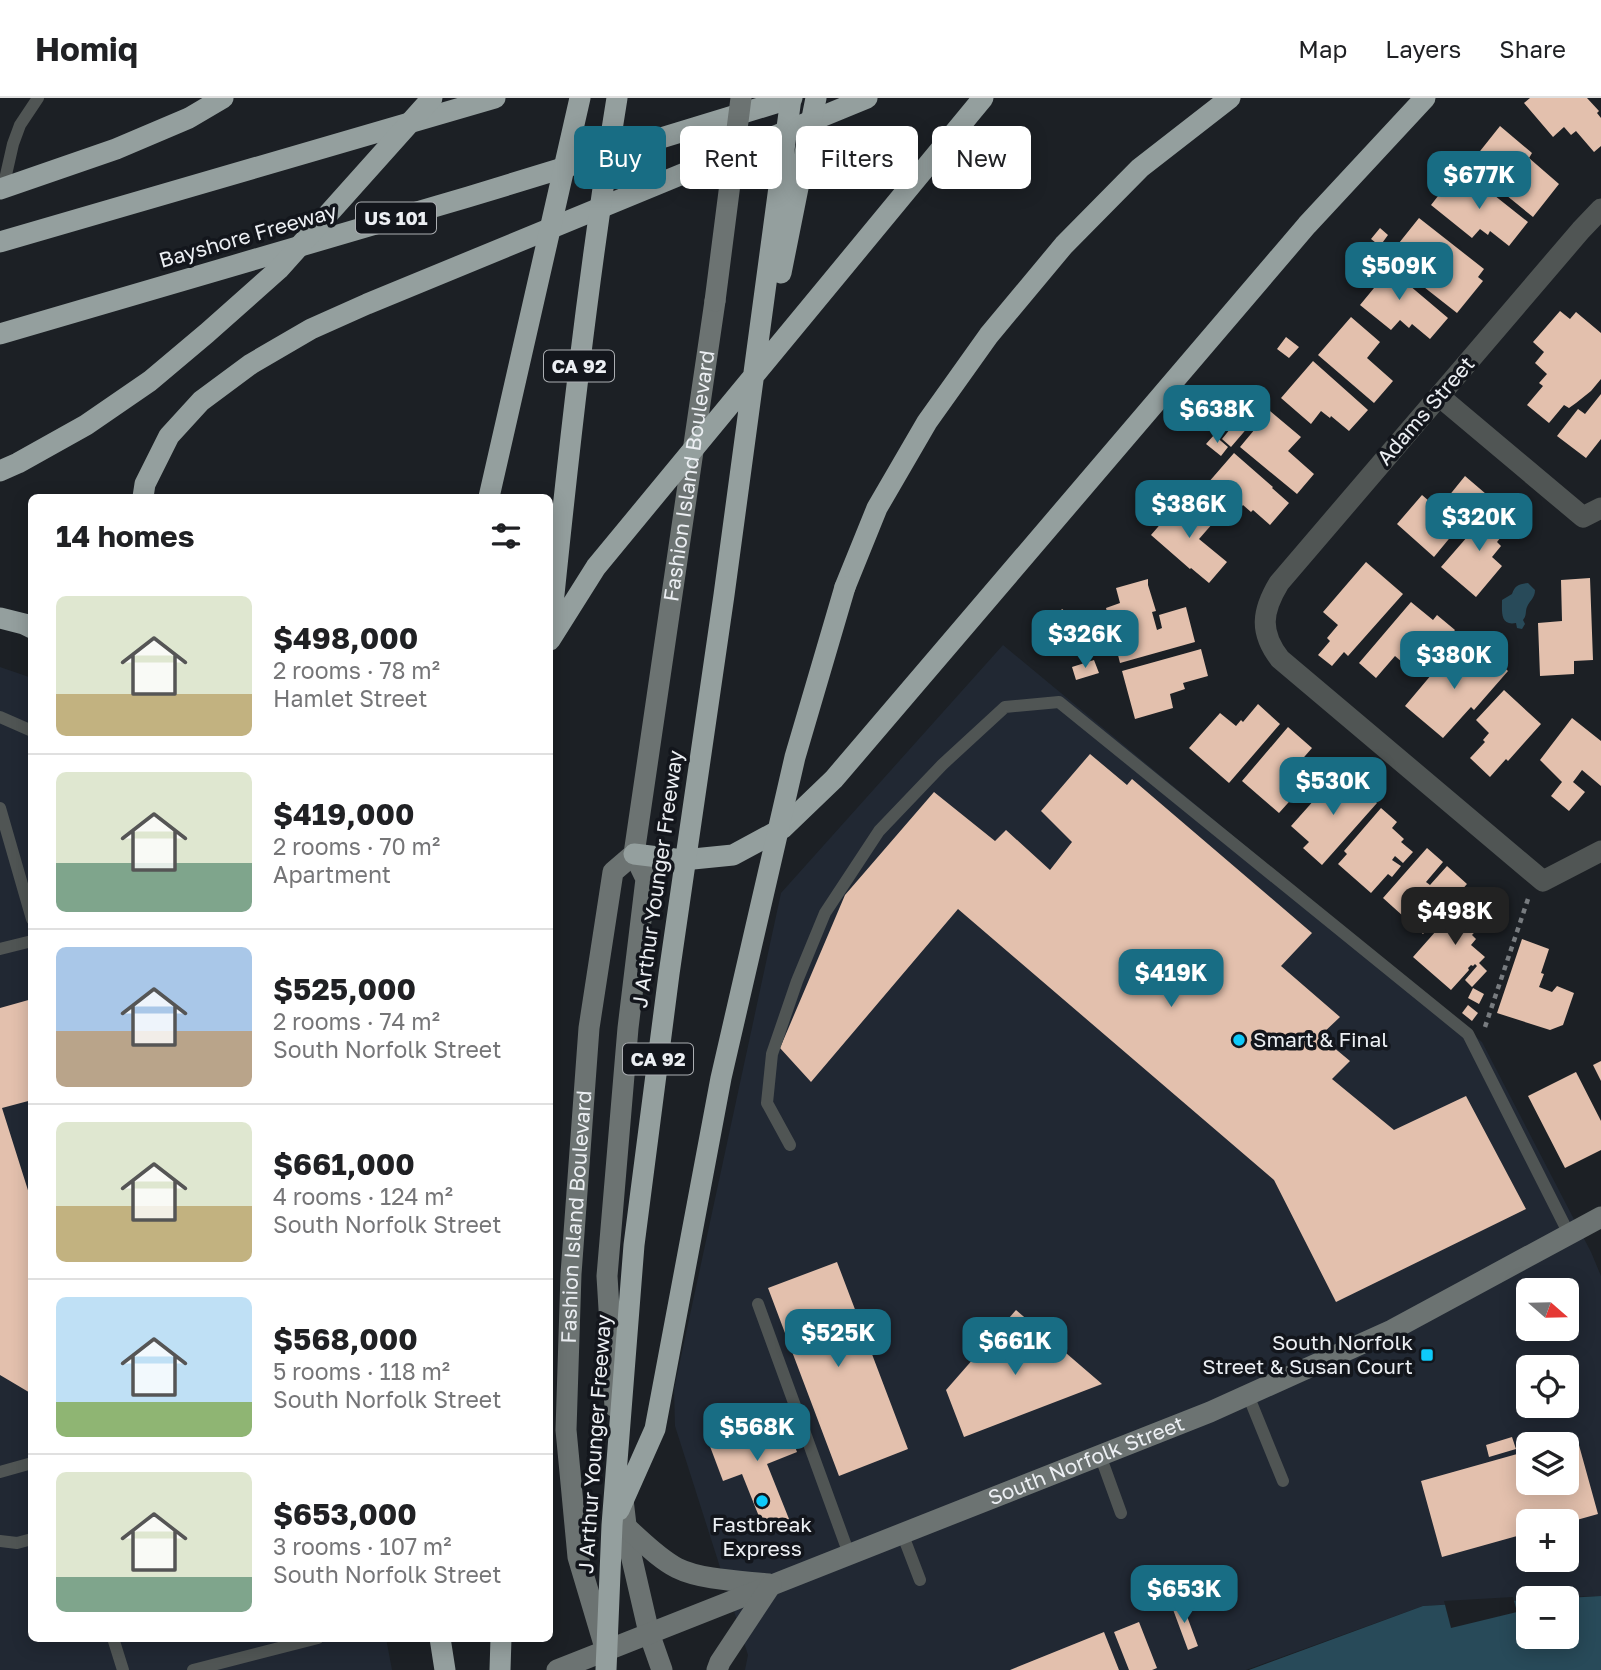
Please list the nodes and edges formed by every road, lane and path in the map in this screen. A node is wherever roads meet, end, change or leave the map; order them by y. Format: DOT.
graph roads {
  1 [pos="38,98"];
  2 [pos="223,98"];
  3 [pos="432,98"];
  4 [pos="495,98"];
  5 [pos="580,98"];
  6 [pos="617,98"];
  7 [pos="741,98"];
  8 [pos="791,98"];
  9 [pos="816,98"];
  10 [pos="867,98"];
  11 [pos="983,98"];
  12 [pos="1230,98"];
  13 [pos="1425,98"];
  14 [pos="1,188"];
  15 [pos="1601,209"];
  16 [pos="0,242"];
  17 [pos="0,334"];
  18 [pos="1439,396"];
  19 [pos="0,471"];
  20 [pos="144,490"];
  21 [pos="490,494"];
  22 [pos="1601,508"];
  23 [pos="724,595"];
  24 [pos="553,607"];
  25 [pos="0,618"];
  26 [pos="28,627"];
  27 [pos="553,632"];
  28 [pos="0,718"];
  29 [pos="28,729"];
  30 [pos="0,808"];
  31 [pos="1601,851"];
  32 [pos="634,854"];
  33 [pos="1536,876"];
  34 [pos="28,905"];
  35 [pos="28,942"];
  36 [pos="0,948"];
  37 [pos="1477,1052"];
  38 [pos="790,1145"];
  39 [pos="1601,1217"];
  40 [pos="1569,1234"];
  41 [pos="758,1304"];
  42 [pos="1248,1395"];
  43 [pos="1100,1455"];
  44 [pos="28,1464"];
  45 [pos="0,1472"];
  46 [pos="1283,1481"];
  47 [pos="1121,1513"];
  48 [pos="619,1526"];
  49 [pos="902,1533"];
  50 [pos="28,1539"];
  51 [pos="0,1541"];
  52 [pos="849,1553"];
  53 [pos="920,1580"];
  54 [pos="771,1585"];
  55 [pos="649,1633"];
  56 [pos="115,1642"];
  57 [pos="302,1642"];
  58 [pos="441,1642"];
  59 [pos="456,1642"];
  60 [pos="501,1642"];
  61 [pos="608,1663"];
  62 [pos="123,1670"];
  63 [pos="193,1670"];
  64 [pos="445,1670"];
  65 [pos="453,1670"];
  66 [pos="500,1670"];
  67 [pos="557,1670"];
  68 [pos="662,1670"];
  69 [pos="717,1670"];
  1 -- 14 [label="lane"];
  2 -- 14 [label="highway"];
  3 -- 19 [label="highway, bridge"];
  4 -- 16 [label="highway"];
  5 -- 21 [label="highway, bridge"];
  6 -- 24 [label="highway, CA 92, bridge"];
  7 -- 32 [label="main road, Fashion Island Boulevard, bridge"];
  8 -- 17 [label="highway, Bayshore Freeway / US 101"];
  8 -- 23 [label="highway, J Arthur Younger Freeway / CA 92, bridge"];
  9 -- 23 [label="highway, bridge"];
  10 -- 20 [label="highway"];
  11 -- 27 [label="highway, bridge"];
  12 -- 48 [label="highway, bridge"];
  13 -- 32 [label="highway"];
  15 -- 18 [label="street, Adams Street"];
  18 -- 22 [label="street"];
  18 -- 33 [label="street, Adams Street"];
  23 -- 48 [label="highway, J Arthur Younger Freeway / CA 92, bridge"];
  25 -- 26 [label="highway"];
  28 -- 29 [label="lane"];
  30 -- 34 [label="lane"];
  31 -- 33 [label="street"];
  32 -- 48 [label="main road, Fashion Island Boulevard"];
  32 -- 61 [label="main road, Fashion Island Boulevard"];
  33 -- 37 [label="path"];
  35 -- 36 [label="lane"];
  37 -- 38 [label="lane"];
  37 -- 40 [label="lane"];
  39 -- 40 [label="main road, South Norfolk Street"];
  40 -- 42 [label="main road, South Norfolk Street"];
  41 -- 52 [label="lane"];
  42 -- 43 [label="main road, South Norfolk Street"];
  42 -- 46 [label="lane"];
  43 -- 47 [label="lane"];
  43 -- 49 [label="main road, South Norfolk Street"];
  44 -- 45 [label="lane"];
  48 -- 54 [label="main road"];
  48 -- 55 [label="main road, Fashion Island Boulevard"];
  48 -- 61 [label="highway, J Arthur Younger Freeway / CA 92, bridge"];
  49 -- 52 [label="main road, South Norfolk Street"];
  49 -- 53 [label="lane"];
  50 -- 51 [label="lane"];
  52 -- 54 [label="main road, South Norfolk Street"];
  54 -- 55 [label="main road, South Norfolk Street"];
  54 -- 69 [label="main road"];
  55 -- 61 [label="main road, South Norfolk Street"];
  55 -- 68 [label="main road, Fashion Island Boulevard"];
  56 -- 62 [label="lane"];
  57 -- 63 [label="lane"];
  58 -- 64 [label="highway"];
  59 -- 65 [label="highway"];
  60 -- 66 [label="highway"];
  61 -- 67 [label="main road, South Norfolk Street"];
}
